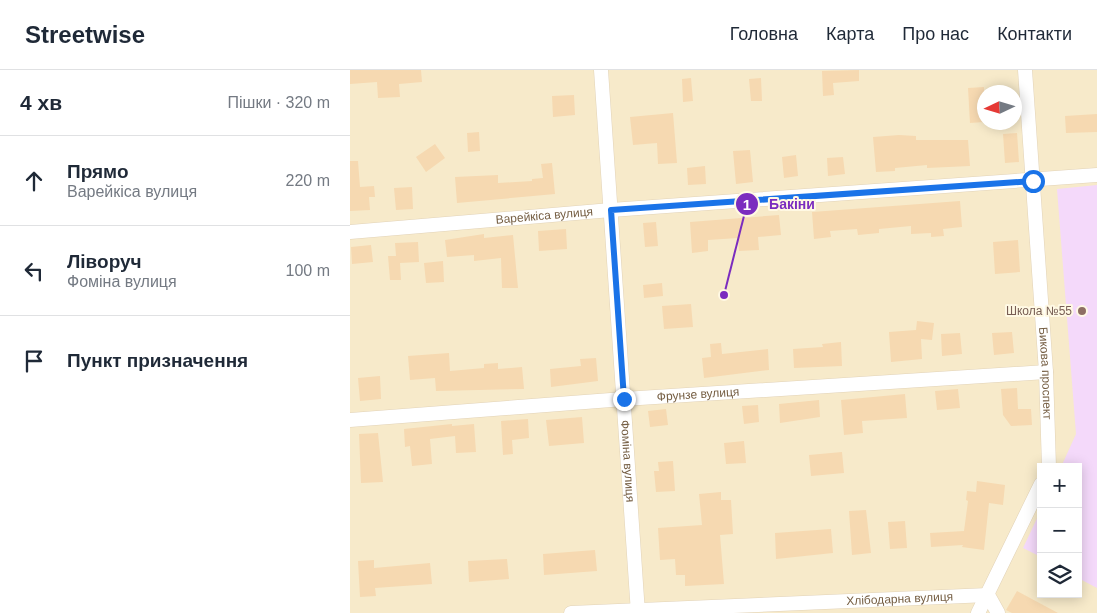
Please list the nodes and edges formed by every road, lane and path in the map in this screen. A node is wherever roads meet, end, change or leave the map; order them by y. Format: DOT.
graph roads {
  1 [pos="601,70"];
  2 [pos="1025,70"];
  3 [pos="1097,175"];
  4 [pos="1033,181"];
  5 [pos="611,210"];
  6 [pos="350,232"];
  7 [pos="1046,372"];
  8 [pos="624,399"];
  9 [pos="350,420"];
  10 [pos="1049,463"];
  11 [pos="1037,492"];
  12 [pos="988,595"];
  13 [pos="638,611"];
  14 [pos="572,613"];
  15 [pos="978,613"];
  16 [pos="998,613"];
  1 -- 5 [label="street, Фоміна вулиця"];
  2 -- 4 [label="street, Бикова проспект"];
  3 -- 4 [label="street, Варейкіса вулиця"];
  4 -- 5 [label="street, Варейкіса вулиця"];
  4 -- 7 [label="street, Бикова проспект"];
  5 -- 6 [label="street, Варейкіса вулиця"];
  5 -- 8 [label="street, Фоміна вулиця"];
  7 -- 8 [label="street, Фрунзе вулиця"];
  7 -- 10 [label="street, Бикова проспект"];
  8 -- 9 [label="street, Фрунзе вулиця"];
  8 -- 13 [label="street, Фоміна вулиця"];
  11 -- 12 [label="street"];
  12 -- 13 [label="street, Хлібодарна вулиця"];
  12 -- 15 [label="street"];
  12 -- 16 [label="street"];
  13 -- 14 [label="street, Хлібодарна вулиця"];
}
